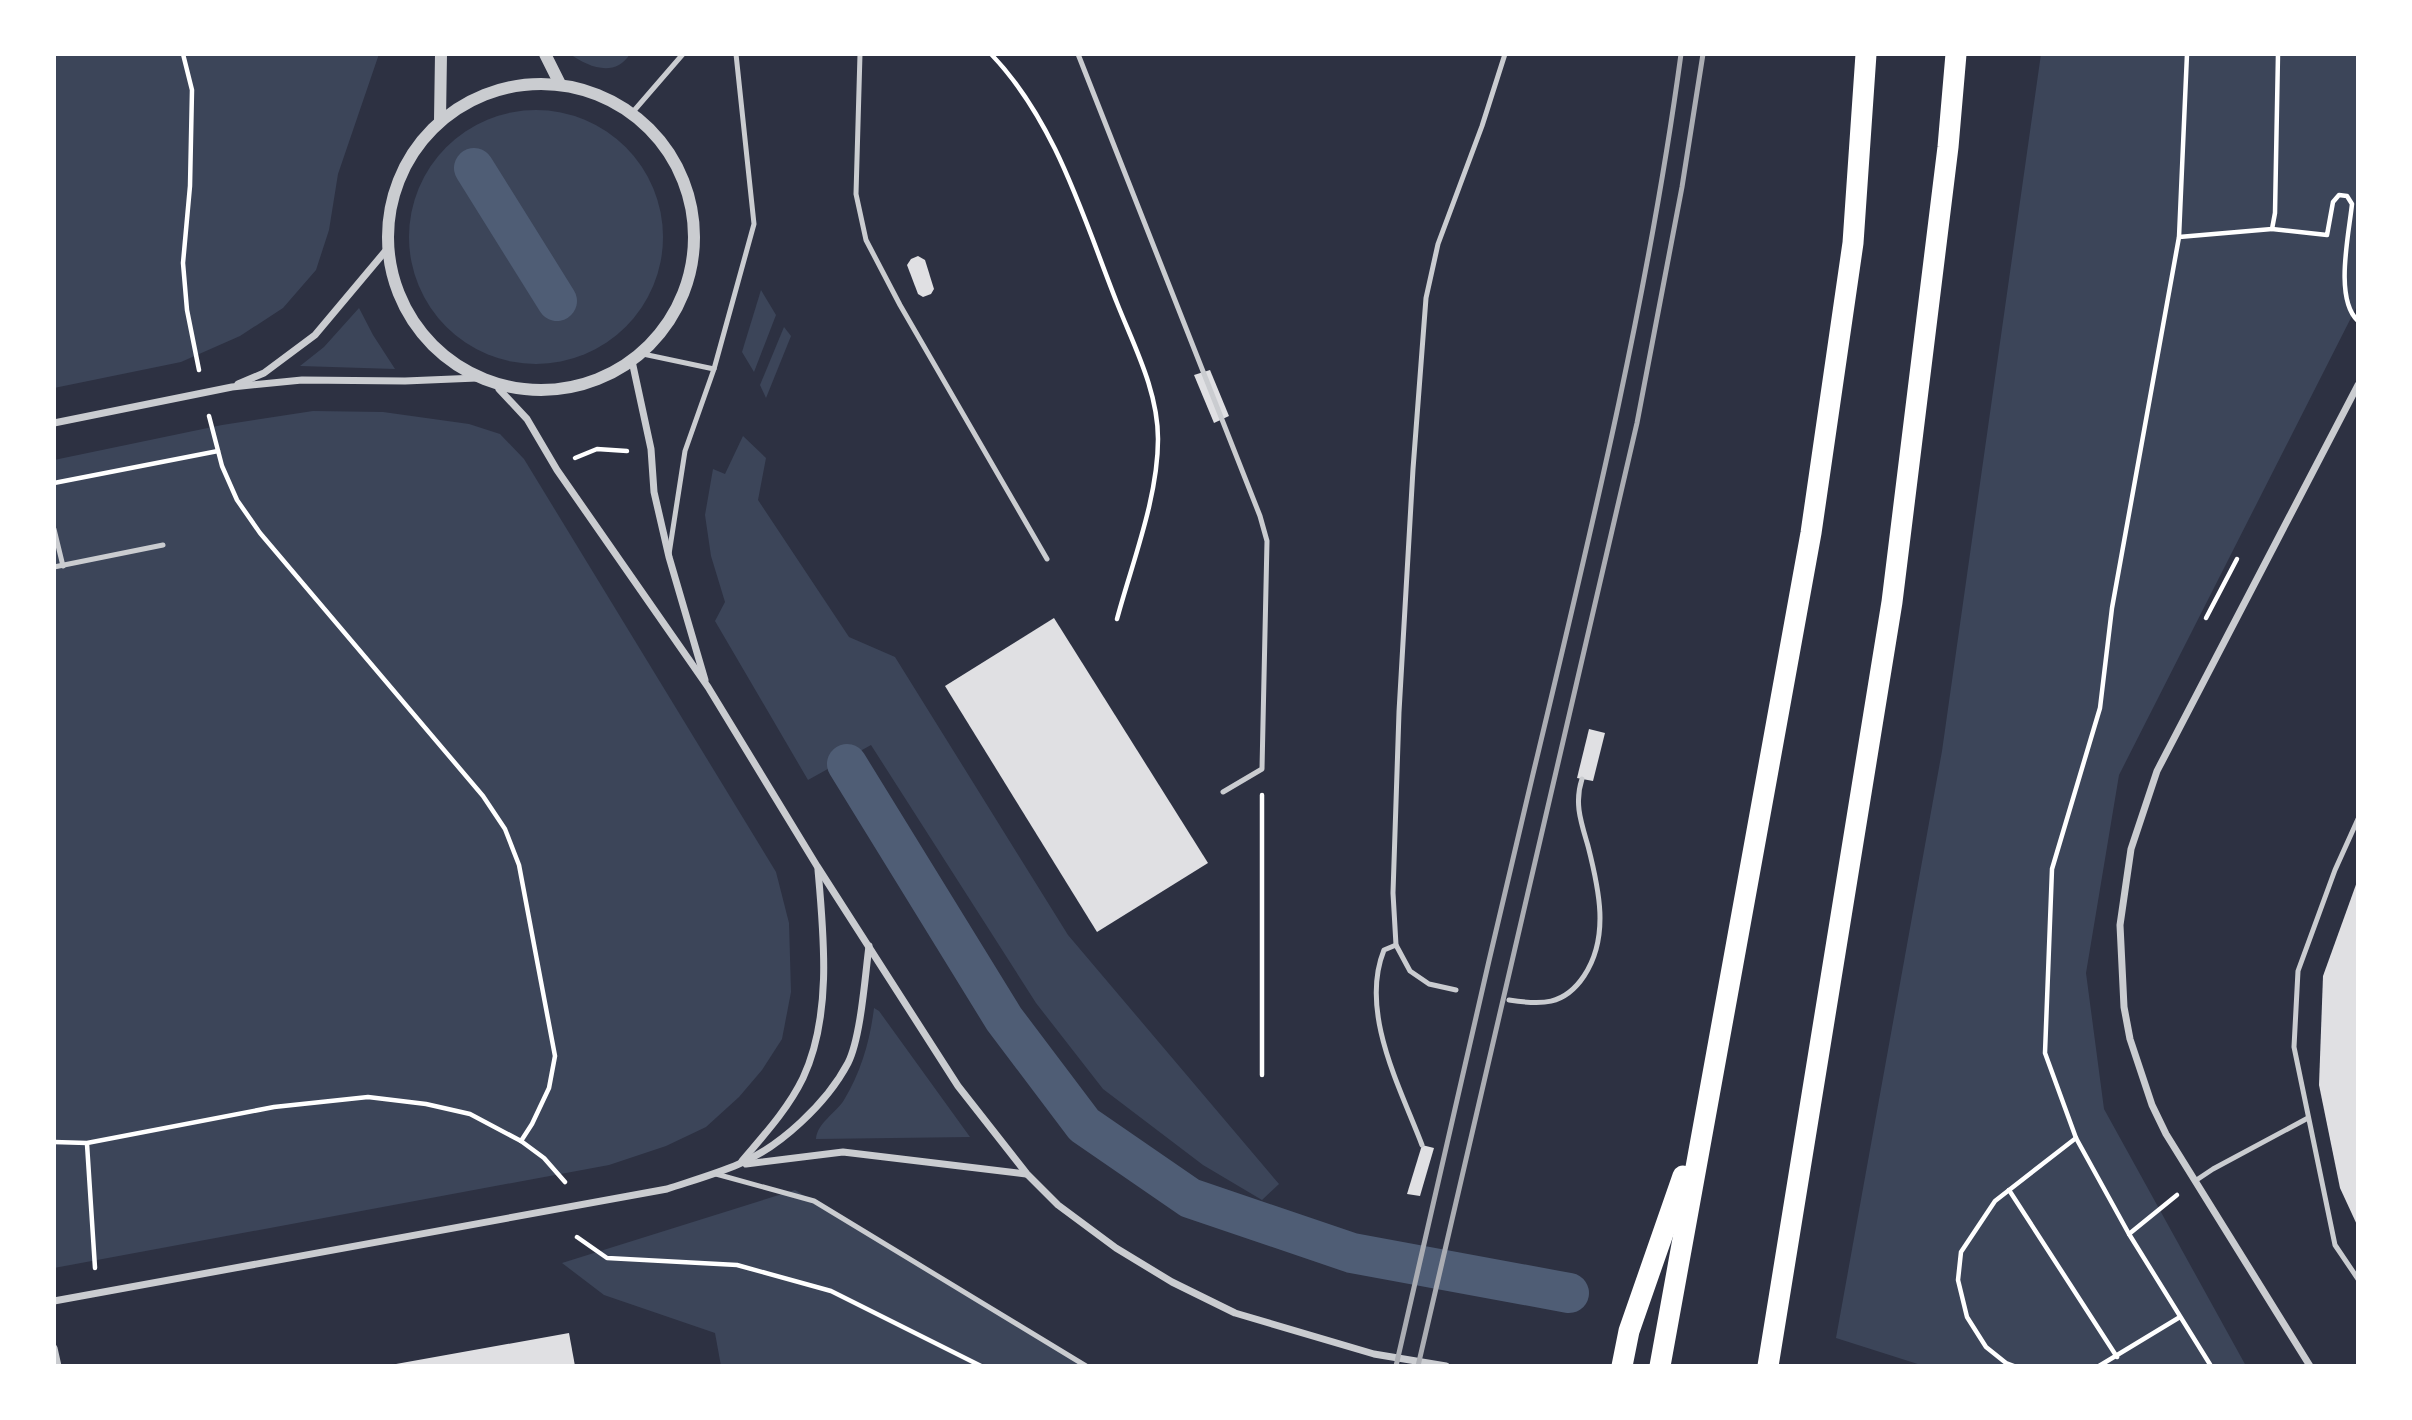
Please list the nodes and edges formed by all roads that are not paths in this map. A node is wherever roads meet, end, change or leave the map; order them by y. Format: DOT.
graph roads {
  1 [pos="442,54"];
  2 [pos="545,54"];
  3 [pos="683,54"];
  4 [pos="736,54"];
  5 [pos="860,54"];
  6 [pos="1077,54"];
  7 [pos="1505,54"];
  8 [pos="1866,54"];
  9 [pos="1956,54"];
  10 [pos="560,84"];
  11 [pos="632,113"];
  12 [pos="440,120"];
  13 [pos="388,248"];
  14 [pos="637,358"];
  15 [pos="714,369"];
  16 [pos="477,378"];
  17 [pos="2358,385"];
  18 [pos="232,387"];
  19 [pos="499,389"];
  20 [pos="2349,402"];
  21 [pos="2358,406"];
  22 [pos="54,423"];
  23 [pos="54,529"];
  24 [pos="163,545"];
  25 [pos="669,557"];
  26 [pos="1047,559"];
  27 [pos="63,566"];
  28 [pos="54,567"];
  29 [pos="708,687"];
  30 [pos="1582,779"];
  31 [pos="1223,792"];
  32 [pos="2358,819"];
  33 [pos="817,866"];
  34 [pos="1396,944"];
  35 [pos="869,946"];
  36 [pos="1457,990"];
  37 [pos="1509,1000"];
  38 [pos="1704,1118"];
  39 [pos="2308,1118"];
  40 [pos="1422,1145"];
  41 [pos="738,1165"];
  42 [pos="713,1173"];
  43 [pos="1027,1174"];
  44 [pos="2195,1181"];
  45 [pos="2358,1279"];
  46 [pos="54,1301"];
  47 [pos="54,1348"];
  48 [pos="58,1366"];
  49 [pos="1086,1366"];
  50 [pos="1446,1366"];
  51 [pos="1622,1366"];
  52 [pos="1660,1366"];
  53 [pos="1768,1366"];
  54 [pos="2310,1366"];
  1 -- 12 [label="street"];
  2 -- 10 [label="street"];
  3 -- 11 [label="lane"];
  4 -- 15 [label="lane"];
  5 -- 26 [label="lane"];
  6 -- 31 [label="lane"];
  7 -- 34 [label="lane"];
  8 -- 38 [label="highway"];
  9 -- 53 [label="highway"];
  10 -- 11 [label="street"];
  10 -- 12 [label="street"];
  11 -- 14 [label="street"];
  12 -- 13 [label="street"];
  13 -- 16 [label="street"];
  13 -- 18 [label="street"];
  14 -- 15 [label="lane"];
  14 -- 19 [label="street"];
  14 -- 25 [label="street"];
  15 -- 25 [label="lane"];
  16 -- 18 [label="street"];
  16 -- 19 [label="street"];
  17 -- 20 [label="street"];
  18 -- 22 [label="street"];
  19 -- 29 [label="street"];
  20 -- 21 [label="lane"];
  20 -- 44 [label="street"];
  23 -- 27 [label="lane"];
  24 -- 27 [label="lane"];
  25 -- 29 [label="street"];
  27 -- 28 [label="lane"];
  29 -- 33 [label="street"];
  30 -- 37 [label="lane"];
  32 -- 39 [label="lane"];
  33 -- 35 [label="street"];
  33 -- 41 [label="street"];
  34 -- 36 [label="lane"];
  34 -- 40 [label="lane"];
  35 -- 41 [label="street"];
  35 -- 43 [label="street"];
  38 -- 51 [label="highway"];
  38 -- 52 [label="highway"];
  39 -- 44 [label="lane"];
  39 -- 45 [label="lane"];
  41 -- 42 [label="street"];
  41 -- 43 [label="street"];
  42 -- 46 [label="street"];
  42 -- 49 [label="lane"];
  43 -- 50 [label="street"];
  44 -- 54 [label="street"];
  47 -- 48 [label="street"];
}
